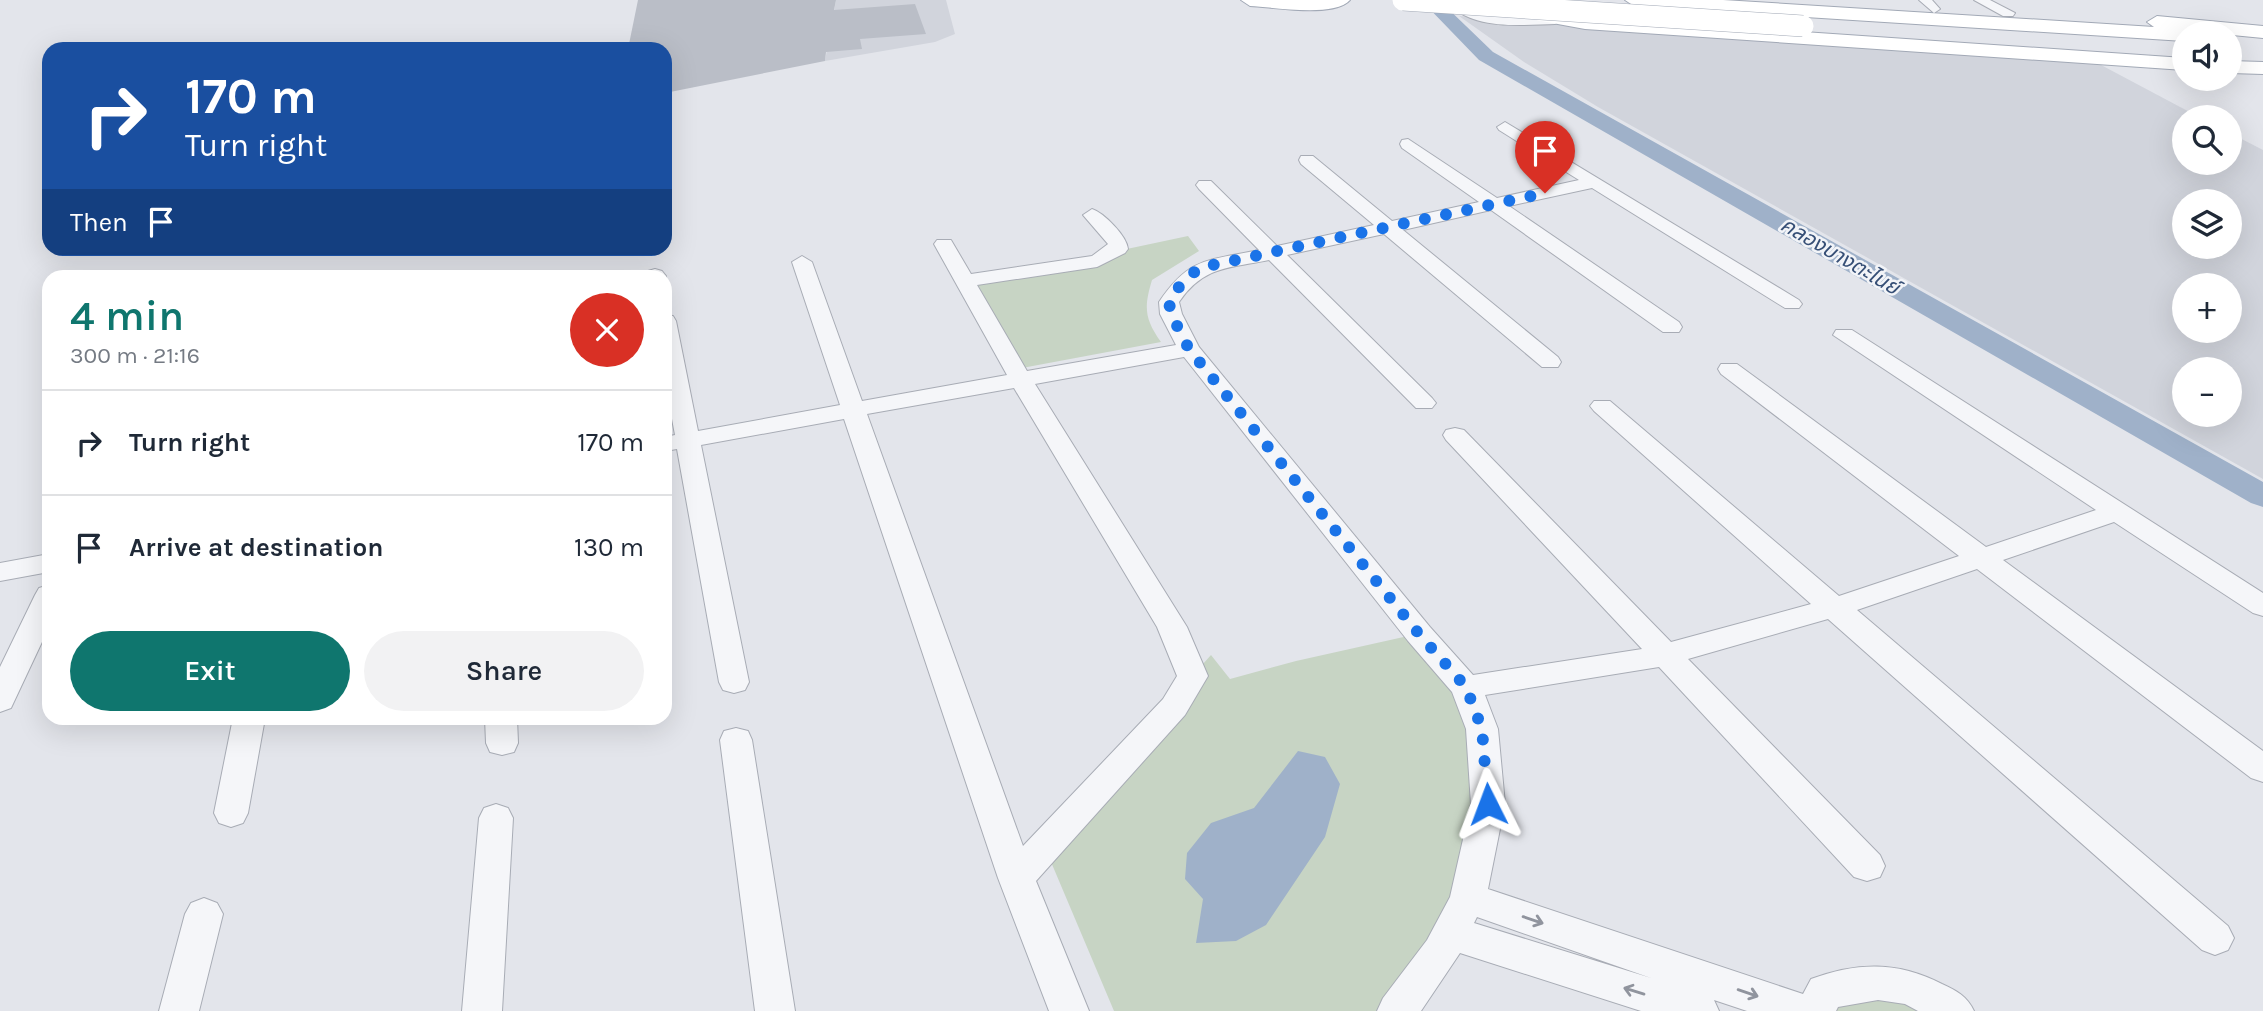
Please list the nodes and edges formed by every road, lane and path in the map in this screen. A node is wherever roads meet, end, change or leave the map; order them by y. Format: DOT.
graph roads {
  1 [pos="1250,0"];
  2 [pos="1311,0"];
  3 [pos="1341,0"];
  4 [pos="1404,0"];
  5 [pos="1451,0"];
  6 [pos="1521,0"];
  7 [pos="1544,0"];
  8 [pos="1634,0"];
  9 [pos="1980,0"];
  10 [pos="1281,2"];
  11 [pos="1929,4"];
  12 [pos="1788,5"];
  13 [pos="2008,13"];
  14 [pos="1555,20"];
  15 [pos="1585,23"];
  16 [pos="2129,26"];
  17 [pos="2263,32"];
  18 [pos="2172,33"];
  19 [pos="2242,39"];
  20 [pos="2263,40"];
  21 [pos="2172,52"];
  22 [pos="2125,54"];
  23 [pos="2242,56"];
  24 [pos="2263,57"];
  25 [pos="2172,62"];
  26 [pos="2242,67"];
  27 [pos="2263,68"];
  28 [pos="1505,127"];
  29 [pos="1408,144"];
  30 [pos="1307,160"];
  31 [pos="1595,182"];
  32 [pos="1205,185"];
  33 [pos="1495,204"];
  34 [pos="1092,215"];
  35 [pos="1388,227"];
  36 [pos="944,244"];
  37 [pos="1272,253"];
  38 [pos="802,262"];
  39 [pos="964,281"];
  40 [pos="1792,304"];
  41 [pos="1671,327"];
  42 [pos="1843,335"];
  43 [pos="1189,349"];
  44 [pos="1550,362"];
  45 [pos="1729,369"];
  46 [pos="1021,380"];
  47 [pos="672,392"];
  48 [pos="1424,404"];
  49 [pos="1602,406"];
  50 [pos="853,410"];
  51 [pos="1455,435"];
  52 [pos="677,442"];
  53 [pos="2118,512"];
  54 [pos="1980,559"];
  55 [pos="42,564"];
  56 [pos="0,572"];
  57 [pos="2263,606"];
  58 [pos="1833,608"];
  59 [pos="42,610"];
  60 [pos="1664,654"];
  61 [pos="734,682"];
  62 [pos="1466,687"];
  63 [pos="0,700"];
  64 [pos="249,725"];
  65 [pos="736,740"];
  66 [pos="2263,769"];
  67 [pos="232,813"];
  68 [pos="496,818"];
  69 [pos="1867,866"];
  70 [pos="1016,878"];
  71 [pos="1468,898"];
  72 [pos="204,914"];
  73 [pos="1451,933"];
  74 [pos="2215,938"];
  75 [pos="179,1011"];
  76 [pos="482,1011"];
  77 [pos="775,1011"];
  78 [pos="1069,1011"];
  79 [pos="1397,1011"];
  80 [pos="1699,1011"];
  81 [pos="1800,1011"];
  82 [pos="1815,1011"];
  83 [pos="1954,1011"];
  1 -- 10 [label="main road"];
  2 -- 10 [label="main road"];
  3 -- 10 [label="main road"];
  4 -- 22 [label="main road, bridge"];
  5 -- 14 [label="street"];
  6 -- 14 [label="main road"];
  7 -- 15 [label="main road"];
  8 -- 12 [label="main road"];
  9 -- 13 [label="street"];
  11 -- 12 [label="main road"];
  11 -- 13 [label="main road"];
  12 -- 16 [label="main road"];
  13 -- 16 [label="main road"];
  14 -- 15 [label="main road"];
  15 -- 22 [label="main road"];
  16 -- 17 [label="main road"];
  16 -- 18 [label="main road"];
  19 -- 20 [label="main road"];
  21 -- 22 [label="main road"];
  22 -- 25 [label="main road"];
  23 -- 24 [label="main road"];
  26 -- 27 [label="main road"];
  28 -- 31 [label="street"];
  29 -- 33 [label="street"];
  30 -- 35 [label="street"];
  31 -- 33 [label="street"];
  31 -- 40 [label="street"];
  32 -- 37 [label="street"];
  33 -- 35 [label="street"];
  33 -- 41 [label="street"];
  34 -- 39 [label="street"];
  35 -- 37 [label="street"];
  35 -- 44 [label="street"];
  36 -- 39 [label="street"];
  37 -- 43 [label="street"];
  37 -- 48 [label="street"];
  38 -- 50 [label="street"];
  39 -- 46 [label="street"];
  42 -- 53 [label="street"];
  43 -- 46 [label="street"];
  43 -- 62 [label="street"];
  45 -- 54 [label="street"];
  46 -- 50 [label="street"];
  46 -- 70 [label="street"];
  47 -- 52 [label="street"];
  49 -- 58 [label="street"];
  50 -- 52 [label="street"];
  50 -- 70 [label="street"];
  51 -- 60 [label="street"];
  52 -- 61 [label="street"];
  53 -- 54 [label="street"];
  53 -- 57 [label="street"];
  54 -- 58 [label="street"];
  54 -- 66 [label="street"];
  55 -- 56 [label="street"];
  58 -- 60 [label="street"];
  58 -- 74 [label="street"];
  59 -- 63 [label="street"];
  60 -- 62 [label="street"];
  60 -- 69 [label="street"];
  62 -- 71 [label="street"];
  64 -- 67 [label="street"];
  65 -- 77 [label="street"];
  68 -- 76 [label="street"];
  70 -- 78 [label="street"];
  71 -- 73 [label="street"];
  71 -- 81 [label="street, one-way"];
  72 -- 75 [label="street"];
  73 -- 79 [label="street"];
  80 -- 73 [label="street, one-way"];
  82 -- 83 [label="street"];
}
